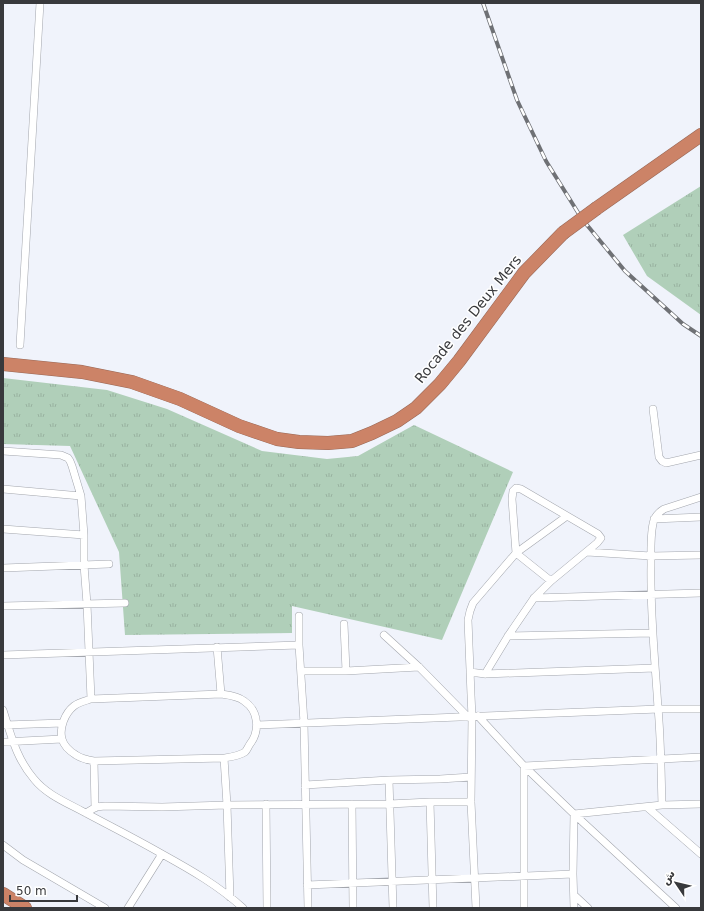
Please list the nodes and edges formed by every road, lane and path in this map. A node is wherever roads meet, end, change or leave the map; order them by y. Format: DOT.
graph roads {
  1 [pos="40,3"];
  2 [pos="701,135"];
  3 [pos="20,345"];
  4 [pos="3,364"];
  5 [pos="653,409"];
  6 [pos="3,450"];
  7 [pos="701,455"];
  8 [pos="3,489"];
  9 [pos="81,496"];
  10 [pos="701,497"];
  11 [pos="567,516"];
  12 [pos="701,517"];
  13 [pos="654,519"];
  14 [pos="3,529"];
  15 [pos="84,535"];
  16 [pos="587,552"];
  17 [pos="516,553"];
  18 [pos="701,555"];
  19 [pos="651,556"];
  20 [pos="109,564"];
  21 [pos="84,565"];
  22 [pos="3,568"];
  23 [pos="551,581"];
  24 [pos="701,593"];
  25 [pos="650,594"];
  26 [pos="534,598"];
  27 [pos="125,602"];
  28 [pos="87,604"];
  29 [pos="3,606"];
  30 [pos="299,616"];
  31 [pos="344,624"];
  32 [pos="652,633"];
  33 [pos="384,635"];
  34 [pos="508,636"];
  35 [pos="299,645"];
  36 [pos="217,647"];
  37 [pos="89,652"];
  38 [pos="3,655"];
  39 [pos="419,667"];
  40 [pos="655,668"];
  41 [pos="300,671"];
  42 [pos="346,671"];
  43 [pos="470,672"];
  44 [pos="485,674"];
  45 [pos="221,694"];
  46 [pos="91,699"];
  47 [pos="659,709"];
  48 [pos="701,709"];
  49 [pos="3,710"];
  50 [pos="473,716"];
  51 [pos="63,723"];
  52 [pos="304,723"];
  53 [pos="5,725"];
  54 [pos="257,725"];
  55 [pos="62,739"];
  56 [pos="3,742"];
  57 [pos="13,742"];
  58 [pos="224,758"];
  59 [pos="701,758"];
  60 [pos="660,760"];
  61 [pos="94,761"];
  62 [pos="524,766"];
  63 [pos="471,777"];
  64 [pos="389,780"];
  65 [pos="305,785"];
  66 [pos="430,802"];
  67 [pos="471,802"];
  68 [pos="266,804"];
  69 [pos="305,804"];
  70 [pos="352,804"];
  71 [pos="389,804"];
  72 [pos="700,804"];
  73 [pos="227,805"];
  74 [pos="662,805"];
  75 [pos="647,807"];
  76 [pos="95,808"];
  77 [pos="86,813"];
  78 [pos="574,814"];
  79 [pos="3,845"];
  80 [pos="162,854"];
  81 [pos="701,854"];
  82 [pos="573,874"];
  83 [pos="524,876"];
  84 [pos="475,878"];
  85 [pos="432,880"];
  86 [pos="392,882"];
  87 [pos="352,884"];
  88 [pos="307,885"];
  89 [pos="3,894"];
  90 [pos="574,895"];
  91 [pos="230,897"];
  92 [pos="25,908"];
  93 [pos="104,908"];
  94 [pos="128,908"];
  95 [pos="243,908"];
  96 [pos="268,908"];
  97 [pos="308,908"];
  98 [pos="353,908"];
  99 [pos="393,908"];
  100 [pos="433,908"];
  101 [pos="476,908"];
  102 [pos="524,908"];
  103 [pos="574,908"];
  104 [pos="588,908"];
  105 [pos="676,908"];
  1 -- 3 [label="street"];
  2 -- 4 [label="highway, Rocade des Deux Mers, bridge"];
  5 -- 7 [label="street"];
  6 -- 9 [label="street"];
  8 -- 9 [label="street"];
  9 -- 15 [label="street"];
  10 -- 13 [label="street"];
  11 -- 16 [label="street"];
  11 -- 17 [label="street"];
  11 -- 17 [label="street"];
  12 -- 13 [label="street"];
  13 -- 19 [label="street"];
  14 -- 15 [label="street"];
  15 -- 21 [label="street"];
  16 -- 19 [label="street"];
  16 -- 23 [label="street"];
  17 -- 23 [label="street"];
  17 -- 43 [label="street"];
  18 -- 19 [label="street"];
  19 -- 25 [label="street"];
  20 -- 21 [label="street"];
  21 -- 22 [label="street"];
  21 -- 28 [label="street"];
  23 -- 26 [label="street"];
  24 -- 25 [label="street"];
  25 -- 26 [label="street"];
  25 -- 32 [label="street"];
  26 -- 34 [label="street"];
  27 -- 28 [label="street"];
  28 -- 29 [label="street"];
  28 -- 37 [label="street"];
  30 -- 35 [label="street"];
  31 -- 42 [label="street"];
  32 -- 34 [label="street"];
  32 -- 40 [label="street"];
  33 -- 39 [label="street"];
  34 -- 44 [label="street"];
  35 -- 36 [label="street"];
  35 -- 41 [label="street"];
  36 -- 37 [label="street"];
  36 -- 45 [label="street"];
  37 -- 38 [label="street"];
  37 -- 46 [label="street"];
  39 -- 42 [label="street"];
  39 -- 50 [label="street"];
  40 -- 44 [label="street"];
  40 -- 47 [label="street"];
  41 -- 42 [label="street"];
  41 -- 52 [label="street"];
  43 -- 44 [label="street"];
  43 -- 50 [label="street"];
  45 -- 46 [label="street"];
  45 -- 54 [label="street"];
  46 -- 51 [label="street"];
  47 -- 48 [label="street"];
  47 -- 50 [label="street"];
  47 -- 60 [label="street"];
  49 -- 53 [label="street"];
  50 -- 52 [label="street"];
  50 -- 62 [label="street"];
  50 -- 63 [label="street"];
  51 -- 53 [label="street"];
  51 -- 55 [label="street"];
  52 -- 54 [label="street"];
  52 -- 65 [label="street"];
  53 -- 57 [label="street"];
  54 -- 58 [label="street"];
  55 -- 57 [label="street"];
  55 -- 61 [label="street"];
  56 -- 57 [label="street"];
  57 -- 77 [label="street"];
  58 -- 61 [label="street"];
  58 -- 73 [label="street"];
  59 -- 60 [label="street"];
  60 -- 62 [label="street"];
  60 -- 74 [label="street"];
  61 -- 76 [label="street"];
  62 -- 78 [label="street"];
  62 -- 83 [label="street"];
  63 -- 64 [label="street"];
  63 -- 67 [label="street"];
  64 -- 65 [label="street"];
  64 -- 71 [label="street"];
  65 -- 69 [label="street"];
  66 -- 67 [label="street"];
  66 -- 71 [label="street"];
  66 -- 85 [label="street"];
  67 -- 84 [label="street"];
  68 -- 69 [label="street"];
  68 -- 73 [label="street"];
  68 -- 96 [label="street"];
  69 -- 70 [label="street"];
  69 -- 88 [label="street"];
  70 -- 71 [label="street"];
  70 -- 87 [label="street"];
  71 -- 86 [label="street"];
  72 -- 74 [label="street"];
  73 -- 76 [label="street"];
  73 -- 91 [label="street"];
  74 -- 75 [label="street"];
  75 -- 78 [label="street"];
  75 -- 81 [label="street"];
  76 -- 77 [label="street"];
  77 -- 80 [label="street"];
  78 -- 82 [label="street"];
  78 -- 105 [label="street"];
  79 -- 93 [label="street"];
  80 -- 91 [label="street"];
  80 -- 94 [label="street"];
  82 -- 83 [label="street"];
  82 -- 90 [label="street"];
  83 -- 84 [label="street"];
  83 -- 102 [label="street"];
  84 -- 85 [label="street"];
  84 -- 101 [label="street"];
  85 -- 86 [label="street"];
  85 -- 100 [label="street"];
  86 -- 87 [label="street"];
  86 -- 99 [label="street"];
  87 -- 88 [label="street"];
  87 -- 98 [label="street"];
  88 -- 97 [label="street"];
  89 -- 92 [label="highway"];
  90 -- 103 [label="street"];
  90 -- 104 [label="street"];
  91 -- 95 [label="street"];
}
